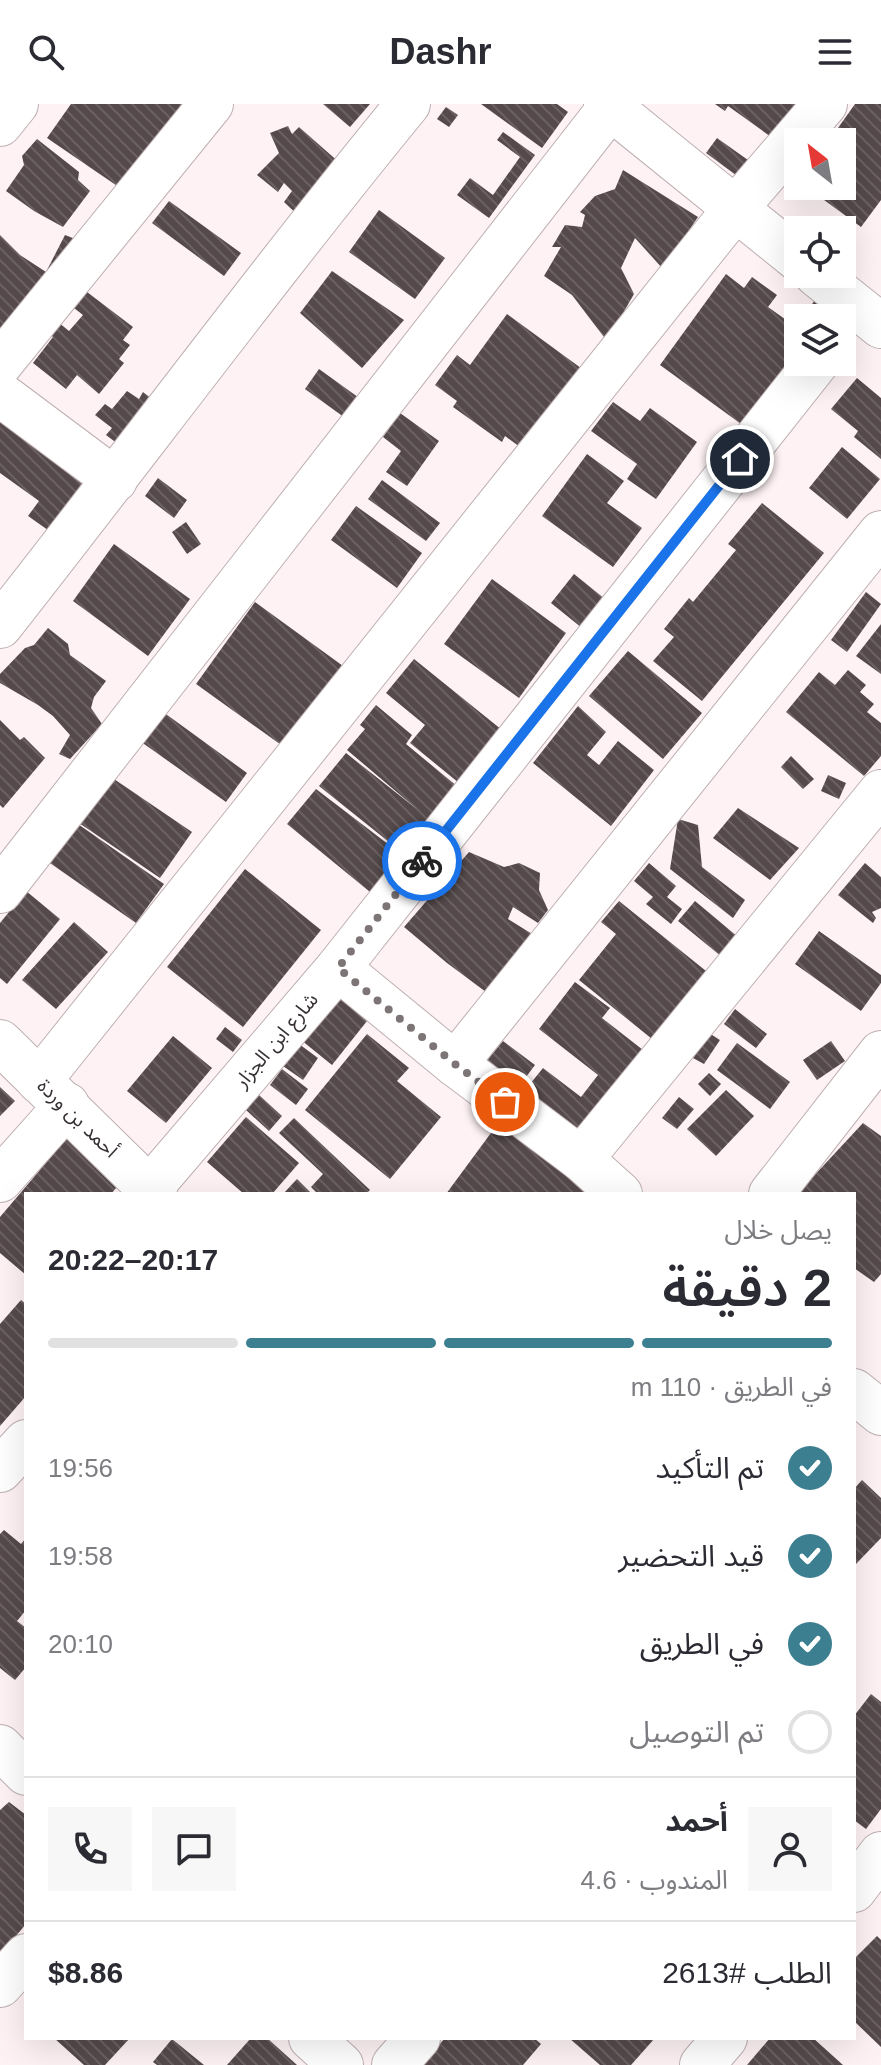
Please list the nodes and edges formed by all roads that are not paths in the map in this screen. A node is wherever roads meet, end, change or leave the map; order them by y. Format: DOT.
graph roads {
  1 [pos="16,104"];
  2 [pos="211,104"];
  3 [pos="408,104"];
  4 [pos="825,104"];
  5 [pos="610,105"];
  6 [pos="0,124"];
  7 [pos="735,209"];
  8 [pos="784,248"];
  9 [pos="834,288"];
  10 [pos="866,312"];
  11 [pos="0,364"];
  12 [pos="806,376"];
  13 [pos="0,394"];
  14 [pos="115,480"];
  15 [pos="881,533"];
  16 [pos="0,626"];
  17 [pos="881,792"];
  18 [pos="0,891"];
  19 [pos="338,968"];
  20 [pos="0,1042"];
  21 [pos="881,1053"];
  22 [pos="455,1064"];
  23 [pos="53,1093"];
  24 [pos="581,1159"];
  25 [pos="0,1180"];
  26 [pos="152,1191"];
  27 [pos="618,1192"];
  28 [pos="773,1192"];
  29 [pos="856,1393"];
  30 [pos="881,1413"];
  31 [pos="24,1444"];
  32 [pos="0,1470"];
  33 [pos="0,1747"];
  34 [pos="24,1771"];
  35 [pos="24,1958"];
  36 [pos="0,1985"];
  37 [pos="313,2040"];
  38 [pos="416,2040"];
  39 [pos="723,2040"];
  40 [pos="341,2065"];
  41 [pos="394,2065"];
  42 [pos="702,2065"];
  1 -- 6 [label="street"];
  2 -- 11 [label="street"];
  3 -- 14 [label="street"];
  4 -- 7 [label="street"];
  5 -- 7 [label="street"];
  5 -- 18 [label="street"];
  7 -- 8 [label="street"];
  7 -- 23 [label="street"];
  9 -- 10 [label="street"];
  12 -- 19 [label="street, شارع ابن الجزار"];
  13 -- 14 [label="street"];
  14 -- 16 [label="street"];
  15 -- 22 [label="street"];
  17 -- 24 [label="street"];
  19 -- 22 [label="street"];
  19 -- 26 [label="street, شارع ابن الجزار"];
  20 -- 23 [label="street, أحمد بن وردة"];
  21 -- 28 [label="street"];
  22 -- 24 [label="street"];
  23 -- 25 [label="street"];
  23 -- 26 [label="street, أحمد بن وردة"];
  24 -- 27 [label="street"];
  29 -- 30 [label="street"];
  31 -- 32 [label="street"];
  33 -- 34 [label="street"];
  35 -- 36 [label="street"];
  37 -- 40 [label="street"];
  38 -- 41 [label="street"];
  39 -- 42 [label="street"];
}
